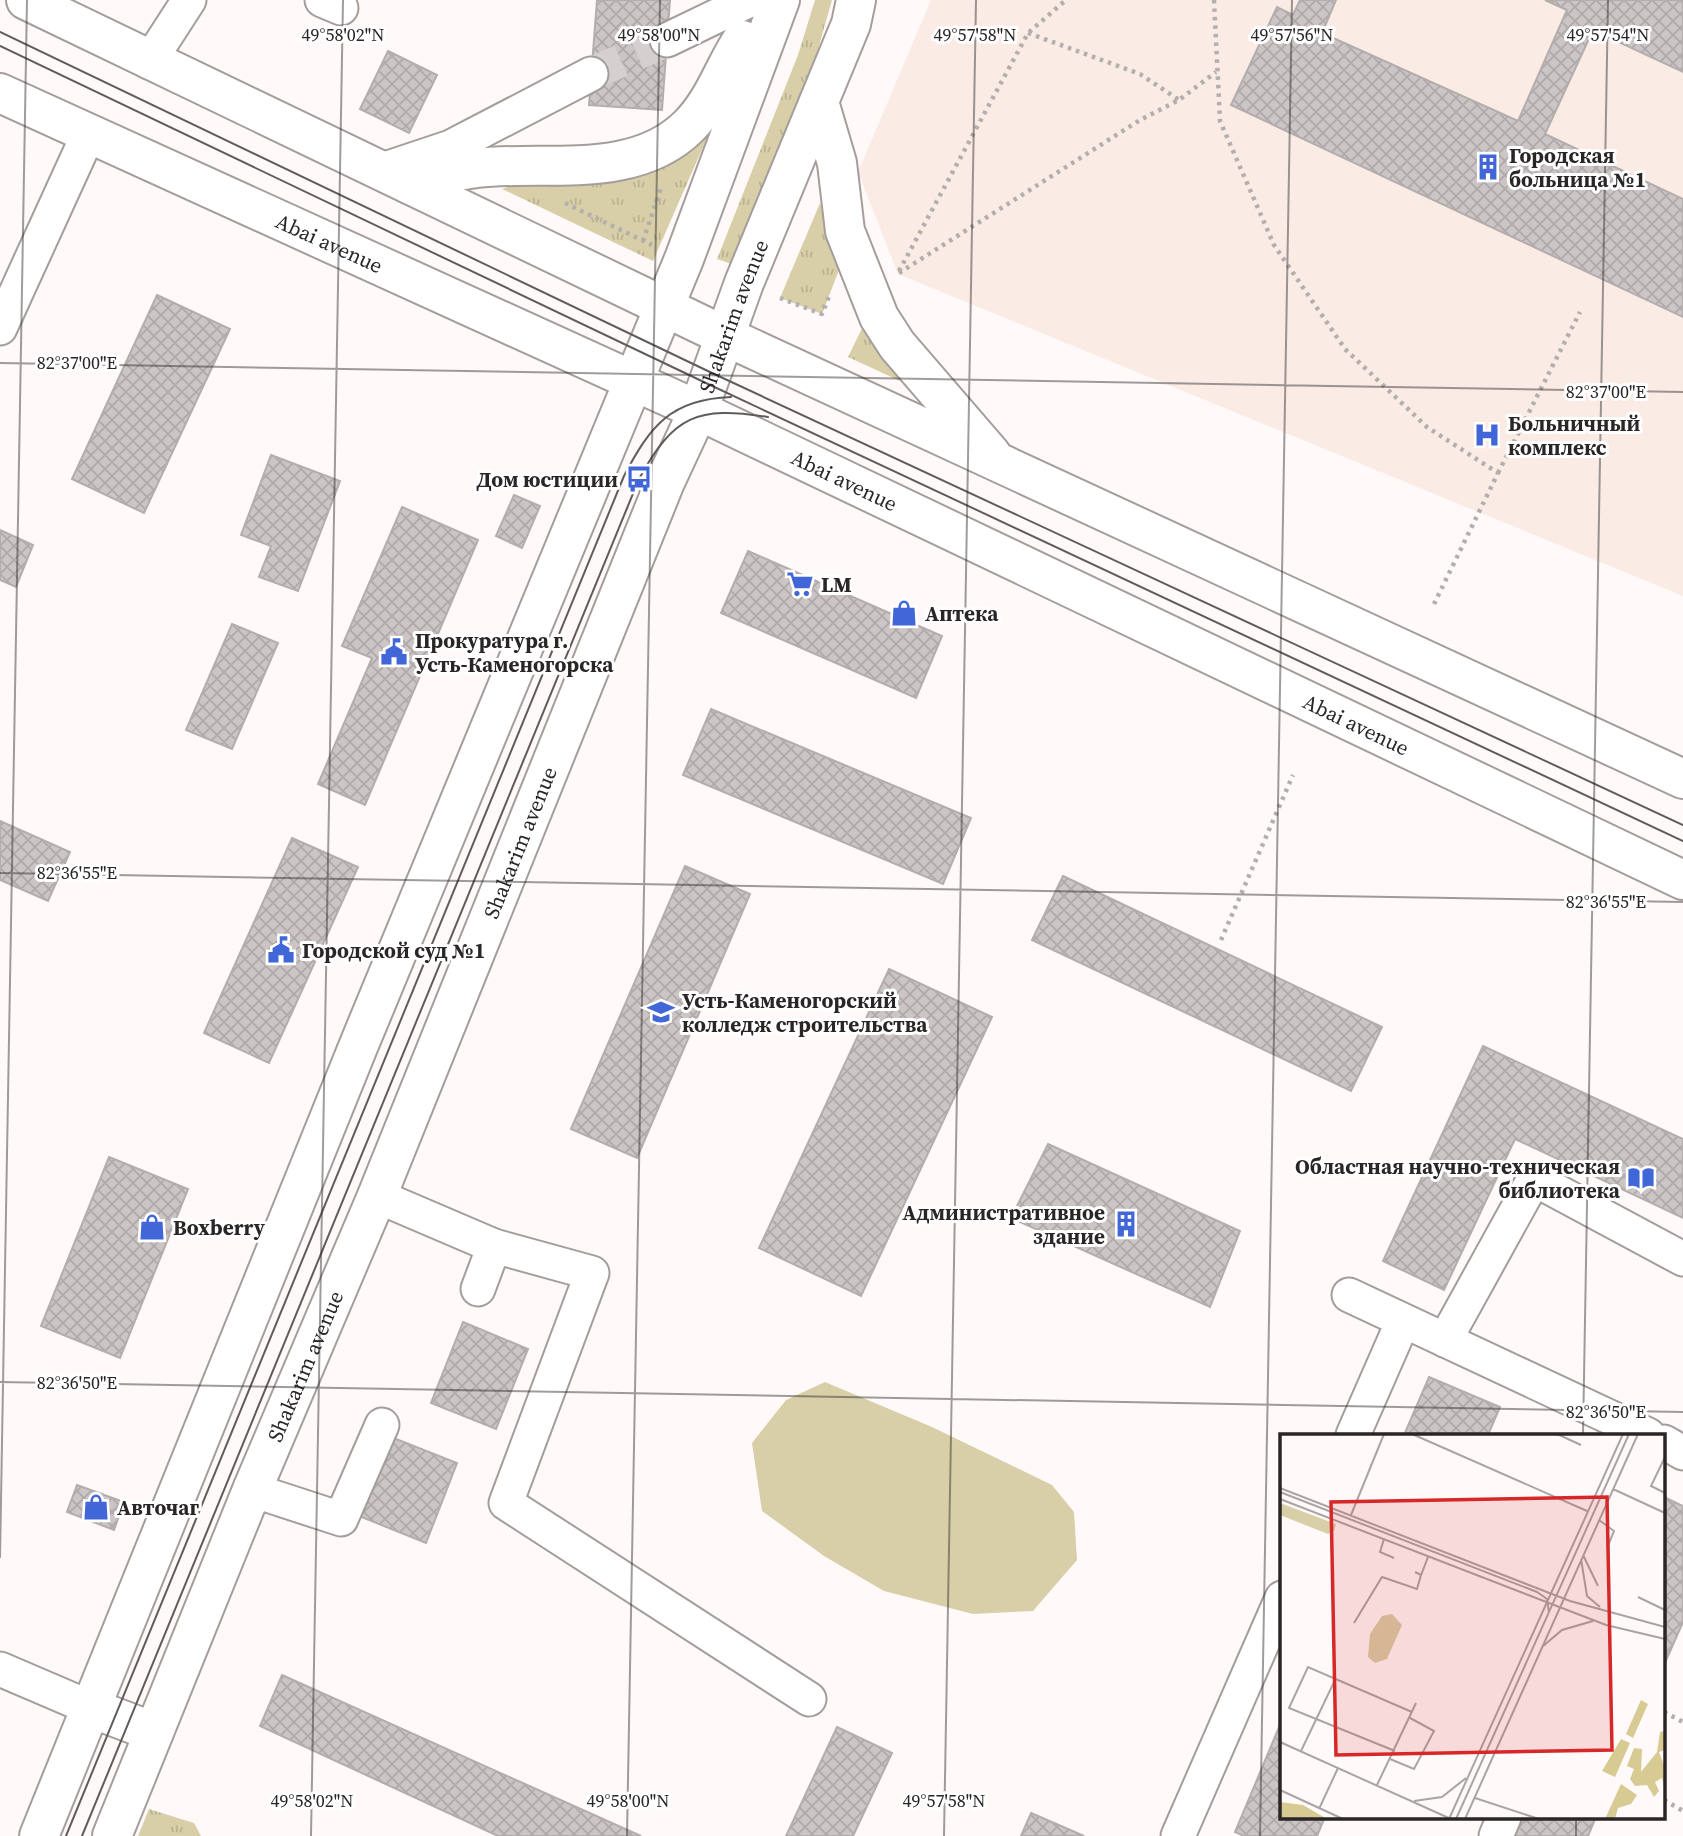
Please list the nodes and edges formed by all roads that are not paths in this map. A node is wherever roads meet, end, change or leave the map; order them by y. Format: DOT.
graph roads {
  1 [pos="26,0"];
  2 [pos="189,0"];
  3 [pos="856,0"];
  4 [pos="767,6"];
  5 [pos="667,40"];
  6 [pos="149,62"];
  7 [pos="592,74"];
  8 [pos="0,93"];
  9 [pos="819,102"];
  10 [pos="88,135"];
  11 [pos="394,177"];
  12 [pos="663,306"];
  13 [pos="0,328"];
  14 [pos="725,336"];
  15 [pos="633,381"];
  16 [pos="698,411"];
  17 [pos="997,461"];
  18 [pos="1683,779"];
  19 [pos="1683,880"];
  20 [pos="377,1196"];
  21 [pos="494,1246"];
  22 [pos="1683,1259"];
  23 [pos="478,1289"];
  24 [pos="1349,1295"];
  25 [pos="1403,1321"];
  26 [pos="1445,1340"];
  27 [pos="382,1425"];
  28 [pos="1353,1434"];
  29 [pos="1646,1434"];
  30 [pos="1666,1444"];
  31 [pos="1683,1453"];
  32 [pos="252,1490"];
  33 [pos="1280,1603"];
  34 [pos="0,1669"];
  35 [pos="809,1699"];
  36 [pos="91,1708"];
  37 [pos="154,1732"];
  38 [pos="1504,1818"];
  39 [pos="1184,1834"];
  40 [pos="39,1836"];
  41 [pos="112,1836"];
  42 [pos="1496,1836"];
  1 -- 6 [label="main road"];
  2 -- 6 [label="street"];
  3 -- 9 [label="main road, Shakarim avenue"];
  4 -- 5 [label="street"];
  4 -- 11 [label="main road"];
  4 -- 12 [label="main road"];
  6 -- 11 [label="main road"];
  7 -- 11 [label="street"];
  8 -- 10 [label="main road, Abai avenue"];
  9 -- 14 [label="main road, Shakarim avenue"];
  9 -- 17 [label="main road"];
  10 -- 13 [label="street"];
  10 -- 15 [label="main road, Abai avenue"];
  11 -- 12 [label="main road"];
  12 -- 14 [label="main road"];
  12 -- 15 [label="main road"];
  14 -- 16 [label="main road, Shakarim avenue"];
  14 -- 17 [label="main road"];
  15 -- 16 [label="main road, Abai avenue"];
  15 -- 36 [label="main road"];
  16 -- 19 [label="main road, Abai avenue"];
  16 -- 20 [label="main road, Shakarim avenue"];
  17 -- 18 [label="main road"];
  20 -- 21 [label="street"];
  20 -- 32 [label="main road, Shakarim avenue"];
  21 -- 23 [label="street"];
  21 -- 35 [label="street"];
  22 -- 26 [label="street"];
  24 -- 25 [label="street"];
  25 -- 26 [label="street"];
  25 -- 28 [label="street"];
  26 -- 29 [label="street"];
  27 -- 32 [label="street"];
  30 -- 31 [label="street"];
  32 -- 37 [label="main road, Shakarim avenue"];
  33 -- 39 [label="street"];
  34 -- 36 [label="street"];
  36 -- 37 [label="main road"];
  36 -- 40 [label="main road"];
  37 -- 41 [label="main road, Shakarim avenue"];
  38 -- 42 [label="street"];
}
